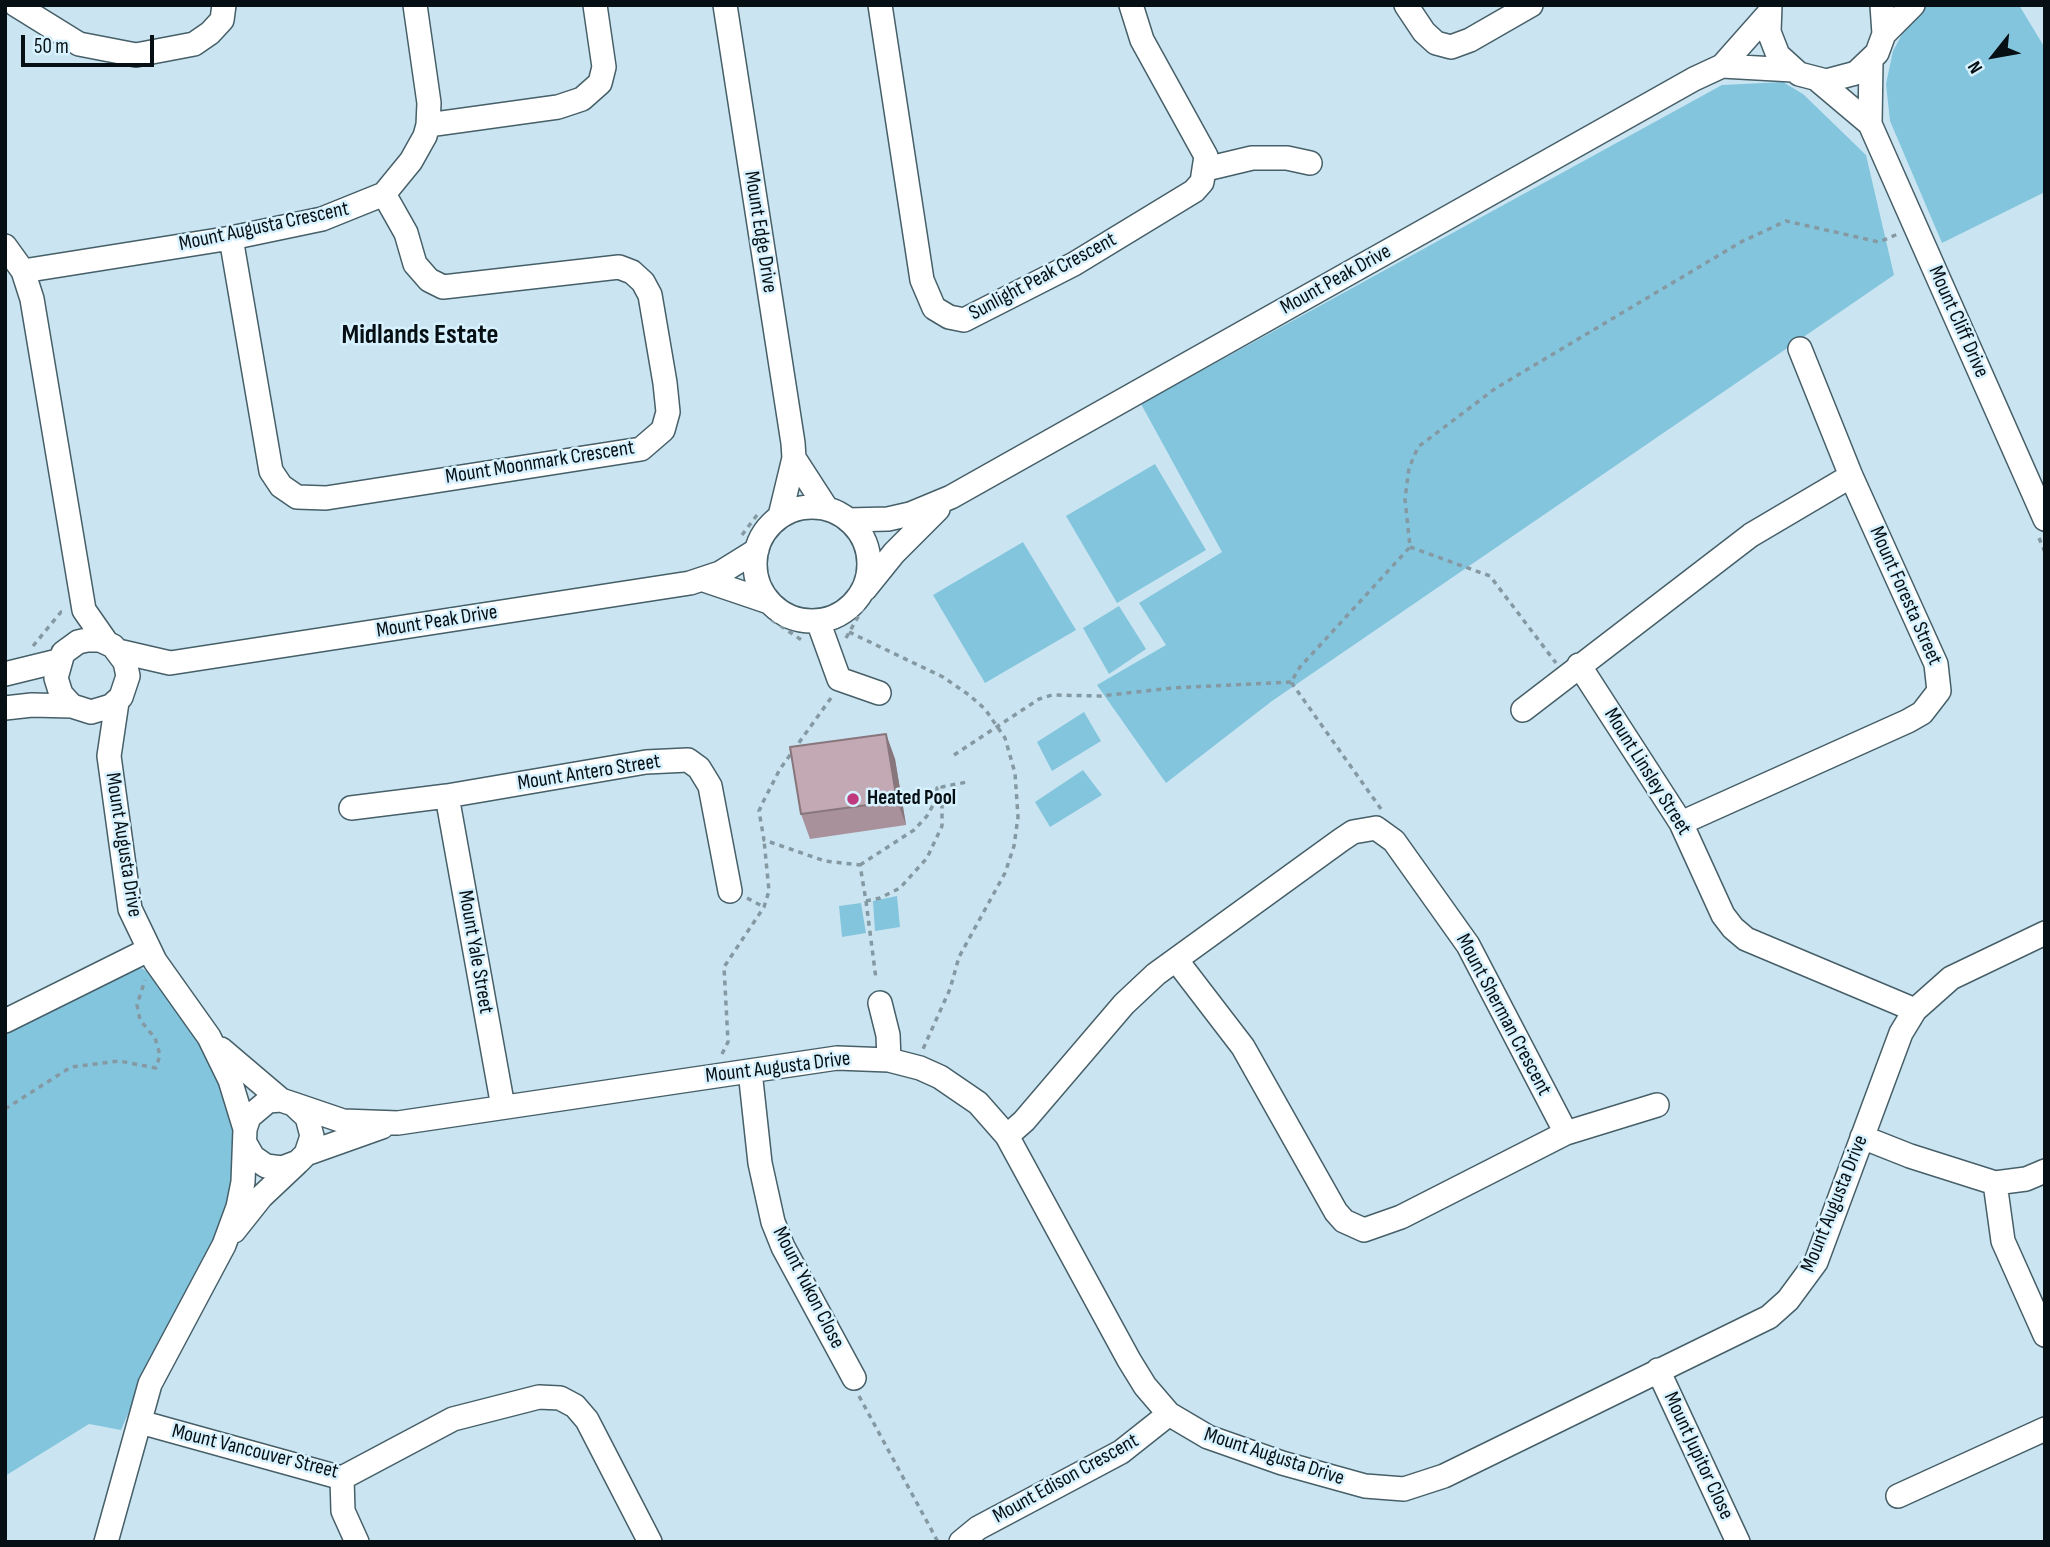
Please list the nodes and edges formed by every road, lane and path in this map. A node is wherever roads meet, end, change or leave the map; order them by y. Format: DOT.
graph roads {
  1 [pos="17,5"];
  2 [pos="224,5"];
  3 [pos="415,5"];
  4 [pos="595,5"];
  5 [pos="725,5"];
  6 [pos="880,5"];
  7 [pos="1132,5"];
  8 [pos="1406,5"];
  9 [pos="1531,5"];
  10 [pos="1882,5"];
  11 [pos="1913,5"];
  12 [pos="1769,10"];
  13 [pos="1884,34"];
  14 [pos="1871,61"];
  15 [pos="1722,66"];
  16 [pos="1793,70"];
  17 [pos="1819,81"];
  18 [pos="1870,124"];
  19 [pos="428,125"];
  20 [pos="1310,163"];
  21 [pos="1206,169"];
  22 [pos="384,194"];
  23 [pos="1916,227"];
  24 [pos="231,238"];
  25 [pos="5,246"];
  26 [pos="23,271"];
  27 [pos="1800,349"];
  28 [pos="794,458"];
  29 [pos="1851,476"];
  30 [pos="951,497"];
  31 [pos="827,509"];
  32 [pos="771,513"];
  33 [pos="2045,519"];
  34 [pos="848,520"];
  35 [pos="747,545"];
  36 [pos="1410,547"];
  37 [pos="704,580"];
  38 [pos="864,599"];
  39 [pos="84,610"];
  40 [pos="770,610"];
  41 [pos="818,621"];
  42 [pos="849,632"];
  43 [pos="844,643"];
  44 [pos="810,646"];
  45 [pos="112,647"];
  46 [pos="31,649"];
  47 [pos="64,654"];
  48 [pos="170,663"];
  49 [pos="1572,670"];
  50 [pos="5,674"];
  51 [pos="1291,682"];
  52 [pos="828,688"];
  53 [pos="880,693"];
  54 [pos="121,696"];
  55 [pos="5,708"];
  56 [pos="79,709"];
  57 [pos="1523,710"];
  58 [pos="999,728"];
  59 [pos="954,755"];
  60 [pos="109,756"];
  61 [pos="967,782"];
  62 [pos="942,787"];
  63 [pos="447,796"];
  64 [pos="351,808"];
  65 [pos="1681,822"];
  66 [pos="1376,828"];
  67 [pos="764,840"];
  68 [pos="860,865"];
  69 [pos="730,891"];
  70 [pos="866,901"];
  71 [pos="2045,933"];
  72 [pos="152,955"];
  73 [pos="1177,961"];
  74 [pos="876,979"];
  75 [pos="880,1003"];
  76 [pos="1915,1010"];
  77 [pos="5,1021"];
  78 [pos="209,1037"];
  79 [pos="921,1053"];
  80 [pos="719,1060"];
  81 [pos="889,1060"];
  82 [pos="750,1071"];
  83 [pos="287,1102"];
  84 [pos="1657,1105"];
  85 [pos="503,1107"];
  86 [pos="5,1109"];
  87 [pos="398,1123"];
  88 [pos="1566,1133"];
  89 [pos="245,1136"];
  90 [pos="1007,1136"];
  91 [pos="1863,1136"];
  92 [pos="302,1158"];
  93 [pos="2045,1171"];
  94 [pos="1995,1183"];
  95 [pos="224,1245"];
  96 [pos="2045,1335"];
  97 [pos="1658,1370"];
  98 [pos="854,1378"];
  99 [pos="1169,1414"];
  100 [pos="140,1422"];
  101 [pos="2045,1429"];
  102 [pos="342,1478"];
  103 [pos="1898,1496"];
  104 [pos="106,1542"];
  105 [pos="356,1542"];
  106 [pos="650,1542"];
  107 [pos="938,1542"];
  108 [pos="961,1542"];
  109 [pos="1738,1542"];
  1 -- 2 [label="street"];
  3 -- 19 [label="street, Mount Augusta Crescent"];
  4 -- 19 [label="street"];
  5 -- 28 [label="street, Mount Edge Drive"];
  6 -- 21 [label="street, Sunlight Peak Crescent"];
  7 -- 21 [label="street"];
  8 -- 9 [label="street"];
  10 -- 13 [label="street"];
  11 -- 13 [label="street"];
  12 -- 15 [label="street, Mount Peak Drive"];
  12 -- 16 [label="street, Mount Peak Drive"];
  13 -- 14 [label="street"];
  14 -- 17 [label="street"];
  14 -- 18 [label="street, Mount Cliff Drive"];
  15 -- 16 [label="street, Mount Peak Drive"];
  15 -- 30 [label="street, Mount Peak Drive"];
  16 -- 17 [label="street, Mount Peak Drive"];
  17 -- 18 [label="street, Mount Cliff Drive"];
  18 -- 23 [label="street, Mount Cliff Drive"];
  19 -- 22 [label="street, Mount Augusta Crescent"];
  20 -- 21 [label="street"];
  22 -- 24 [label="street, Mount Augusta Crescent"];
  22 -- 24 [label="street, Mount Moonmark Crescent"];
  23 -- 33 [label="street, Mount Cliff Drive"];
  23 -- 36 [label="path"];
  24 -- 26 [label="street, Mount Augusta Crescent"];
  25 -- 26 [label="street"];
  26 -- 39 [label="street"];
  27 -- 29 [label="street, Mount Foresta Street"];
  28 -- 31 [label="street, Mount Edge Drive"];
  28 -- 32 [label="street, Mount Edge Drive"];
  29 -- 49 [label="street"];
  29 -- 65 [label="street, Mount Foresta Street"];
  30 -- 34 [label="street, Mount Peak Drive"];
  30 -- 38 [label="street, Mount Peak Drive"];
  31 -- 32 [label="street"];
  31 -- 34 [label="street"];
  32 -- 35 [label="path"];
  32 -- 35 [label="street, Mount Peak Drive"];
  34 -- 38 [label="street"];
  35 -- 37 [label="street, Mount Peak Drive"];
  35 -- 40 [label="street"];
  36 -- 49 [label="path"];
  36 -- 51 [label="path"];
  37 -- 40 [label="street, Mount Peak Drive"];
  37 -- 48 [label="street, Mount Peak Drive"];
  38 -- 41 [label="street, Mount Peak Drive"];
  38 -- 42 [label="path"];
  39 -- 45 [label="street"];
  39 -- 46 [label="path"];
  39 -- 47 [label="street"];
  40 -- 41 [label="street, Mount Peak Drive"];
  40 -- 44 [label="path"];
  41 -- 53 [label="street"];
  42 -- 43 [label="path"];
  42 -- 58 [label="path"];
  45 -- 47 [label="street, Mount Peak Drive"];
  45 -- 48 [label="street, Mount Peak Drive"];
  45 -- 54 [label="street"];
  47 -- 50 [label="street, Mount Peak Drive"];
  47 -- 56 [label="street"];
  48 -- 54 [label="street, Mount Peak Drive"];
  49 -- 57 [label="street"];
  49 -- 65 [label="street, Mount Linsley Street"];
  51 -- 58 [label="path"];
  51 -- 66 [label="path"];
  52 -- 67 [label="path"];
  54 -- 56 [label="street, Mount Peak Drive"];
  54 -- 60 [label="street, Mount Augusta Drive"];
  55 -- 56 [label="street, Mount Peak Drive"];
  56 -- 60 [label="street, Mount Augusta Drive"];
  58 -- 59 [label="path"];
  58 -- 79 [label="path"];
  60 -- 72 [label="street, Mount Augusta Drive"];
  61 -- 62 [label="path"];
  62 -- 68 [label="path"];
  62 -- 70 [label="path"];
  63 -- 64 [label="street, Mount Antero Street"];
  63 -- 69 [label="street, Mount Antero Street"];
  63 -- 85 [label="street, Mount Yale Street"];
  65 -- 76 [label="street, Mount Linsley Street"];
  66 -- 73 [label="street"];
  66 -- 88 [label="street, Mount Sherman Crescent"];
  67 -- 68 [label="path"];
  67 -- 80 [label="path"];
  68 -- 70 [label="path"];
  70 -- 74 [label="path"];
  71 -- 76 [label="street, Mount Augusta Drive"];
  72 -- 77 [label="street"];
  72 -- 78 [label="street, Mount Augusta Drive"];
  72 -- 86 [label="path"];
  73 -- 88 [label="street"];
  73 -- 90 [label="street"];
  75 -- 81 [label="street"];
  76 -- 91 [label="street, Mount Augusta Drive"];
  78 -- 83 [label="street, Mount Augusta Drive"];
  78 -- 89 [label="street, Mount Augusta Drive"];
  81 -- 82 [label="street, Mount Augusta Drive"];
  81 -- 90 [label="street, Mount Augusta Drive"];
  82 -- 85 [label="street, Mount Augusta Drive"];
  82 -- 98 [label="street, Mount Yukon Close"];
  83 -- 87 [label="street, Mount Augusta Drive"];
  83 -- 89 [label="street"];
  83 -- 92 [label="street"];
  84 -- 88 [label="street"];
  85 -- 87 [label="street, Mount Augusta Drive"];
  87 -- 92 [label="street, Mount Augusta Drive"];
  89 -- 92 [label="street"];
  89 -- 95 [label="street"];
  90 -- 99 [label="street, Mount Augusta Drive"];
  91 -- 94 [label="street"];
  91 -- 97 [label="street, Mount Augusta Drive"];
  92 -- 95 [label="street"];
  93 -- 94 [label="street"];
  94 -- 96 [label="street"];
  95 -- 100 [label="street"];
  97 -- 99 [label="street, Mount Augusta Drive"];
  97 -- 109 [label="street, Mount Jupitor Close"];
  98 -- 107 [label="path"];
  99 -- 108 [label="street, Mount Edison Crescent"];
  100 -- 102 [label="street, Mount Vancouver Street"];
  100 -- 104 [label="street"];
  101 -- 103 [label="street"];
  102 -- 105 [label="street"];
  102 -- 106 [label="street, Mount Vancouver Street"];
}
